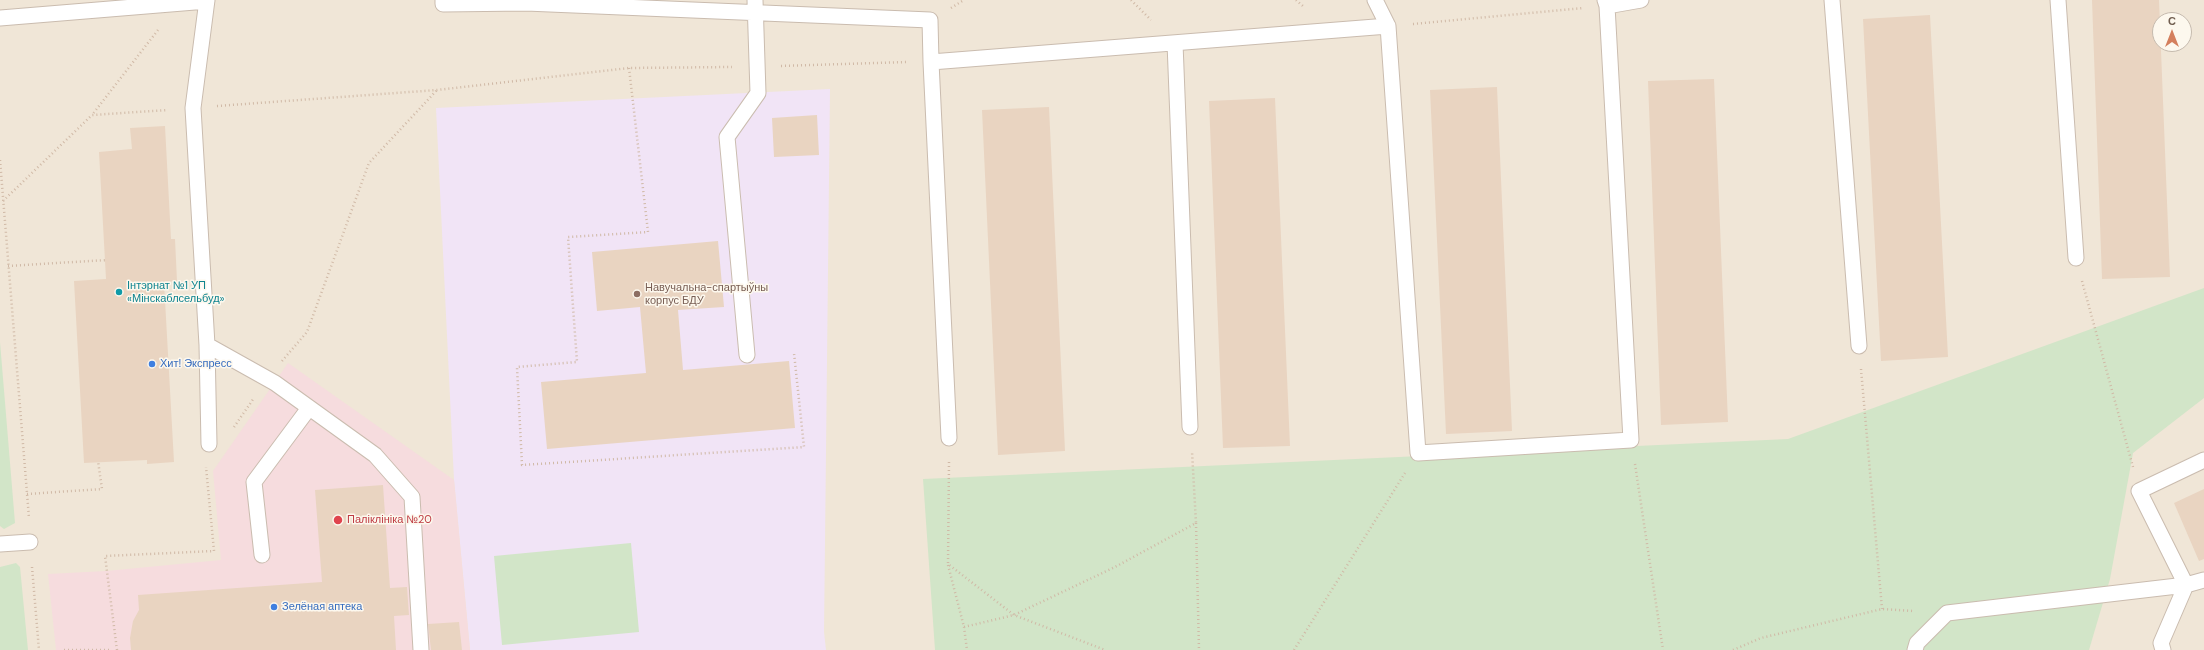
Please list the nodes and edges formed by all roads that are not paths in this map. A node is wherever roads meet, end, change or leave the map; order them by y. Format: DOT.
graph roads {
  1 [pos="443,0"];
  2 [pos="1375,0"];
  3 [pos="1641,0"];
  4 [pos="1832,0"];
  5 [pos="2058,0"];
  6 [pos="207,1"];
  7 [pos="526,1"];
  8 [pos="1606,3"];
  9 [pos="755,6"];
  10 [pos="0,18"];
  11 [pos="1388,26"];
  12 [pos="1174,43"];
  13 [pos="931,62"];
  14 [pos="2076,258"];
  15 [pos="207,345"];
  16 [pos="1859,346"];
  17 [pos="747,355"];
  18 [pos="309,408"];
  19 [pos="1190,427"];
  20 [pos="949,438"];
  21 [pos="209,444"];
  22 [pos="2204,460"];
  23 [pos="30,542"];
  24 [pos="0,544"];
  25 [pos="262,555"];
  26 [pos="2204,580"];
  27 [pos="2186,585"];
  28 [pos="420,650"];
  29 [pos="1915,650"];
  30 [pos="2163,650"];
  1 -- 7 [label="lane"];
  2 -- 11 [label="lane"];
  3 -- 8 [label="lane"];
  4 -- 16 [label="lane"];
  5 -- 14 [label="lane"];
  6 -- 10 [label="lane"];
  6 -- 15 [label="lane"];
  7 -- 9 [label="lane"];
  8 -- 11 [label="lane"];
  9 -- 13 [label="lane"];
  9 -- 17 [label="lane"];
  11 -- 12 [label="lane"];
  12 -- 13 [label="lane"];
  12 -- 19 [label="lane"];
  13 -- 20 [label="lane"];
  15 -- 18 [label="lane"];
  15 -- 21 [label="lane"];
  18 -- 25 [label="lane"];
  18 -- 28 [label="lane"];
  22 -- 27 [label="lane"];
  23 -- 24 [label="lane"];
  26 -- 27 [label="lane"];
  27 -- 29 [label="lane"];
  27 -- 30 [label="lane"];
}
